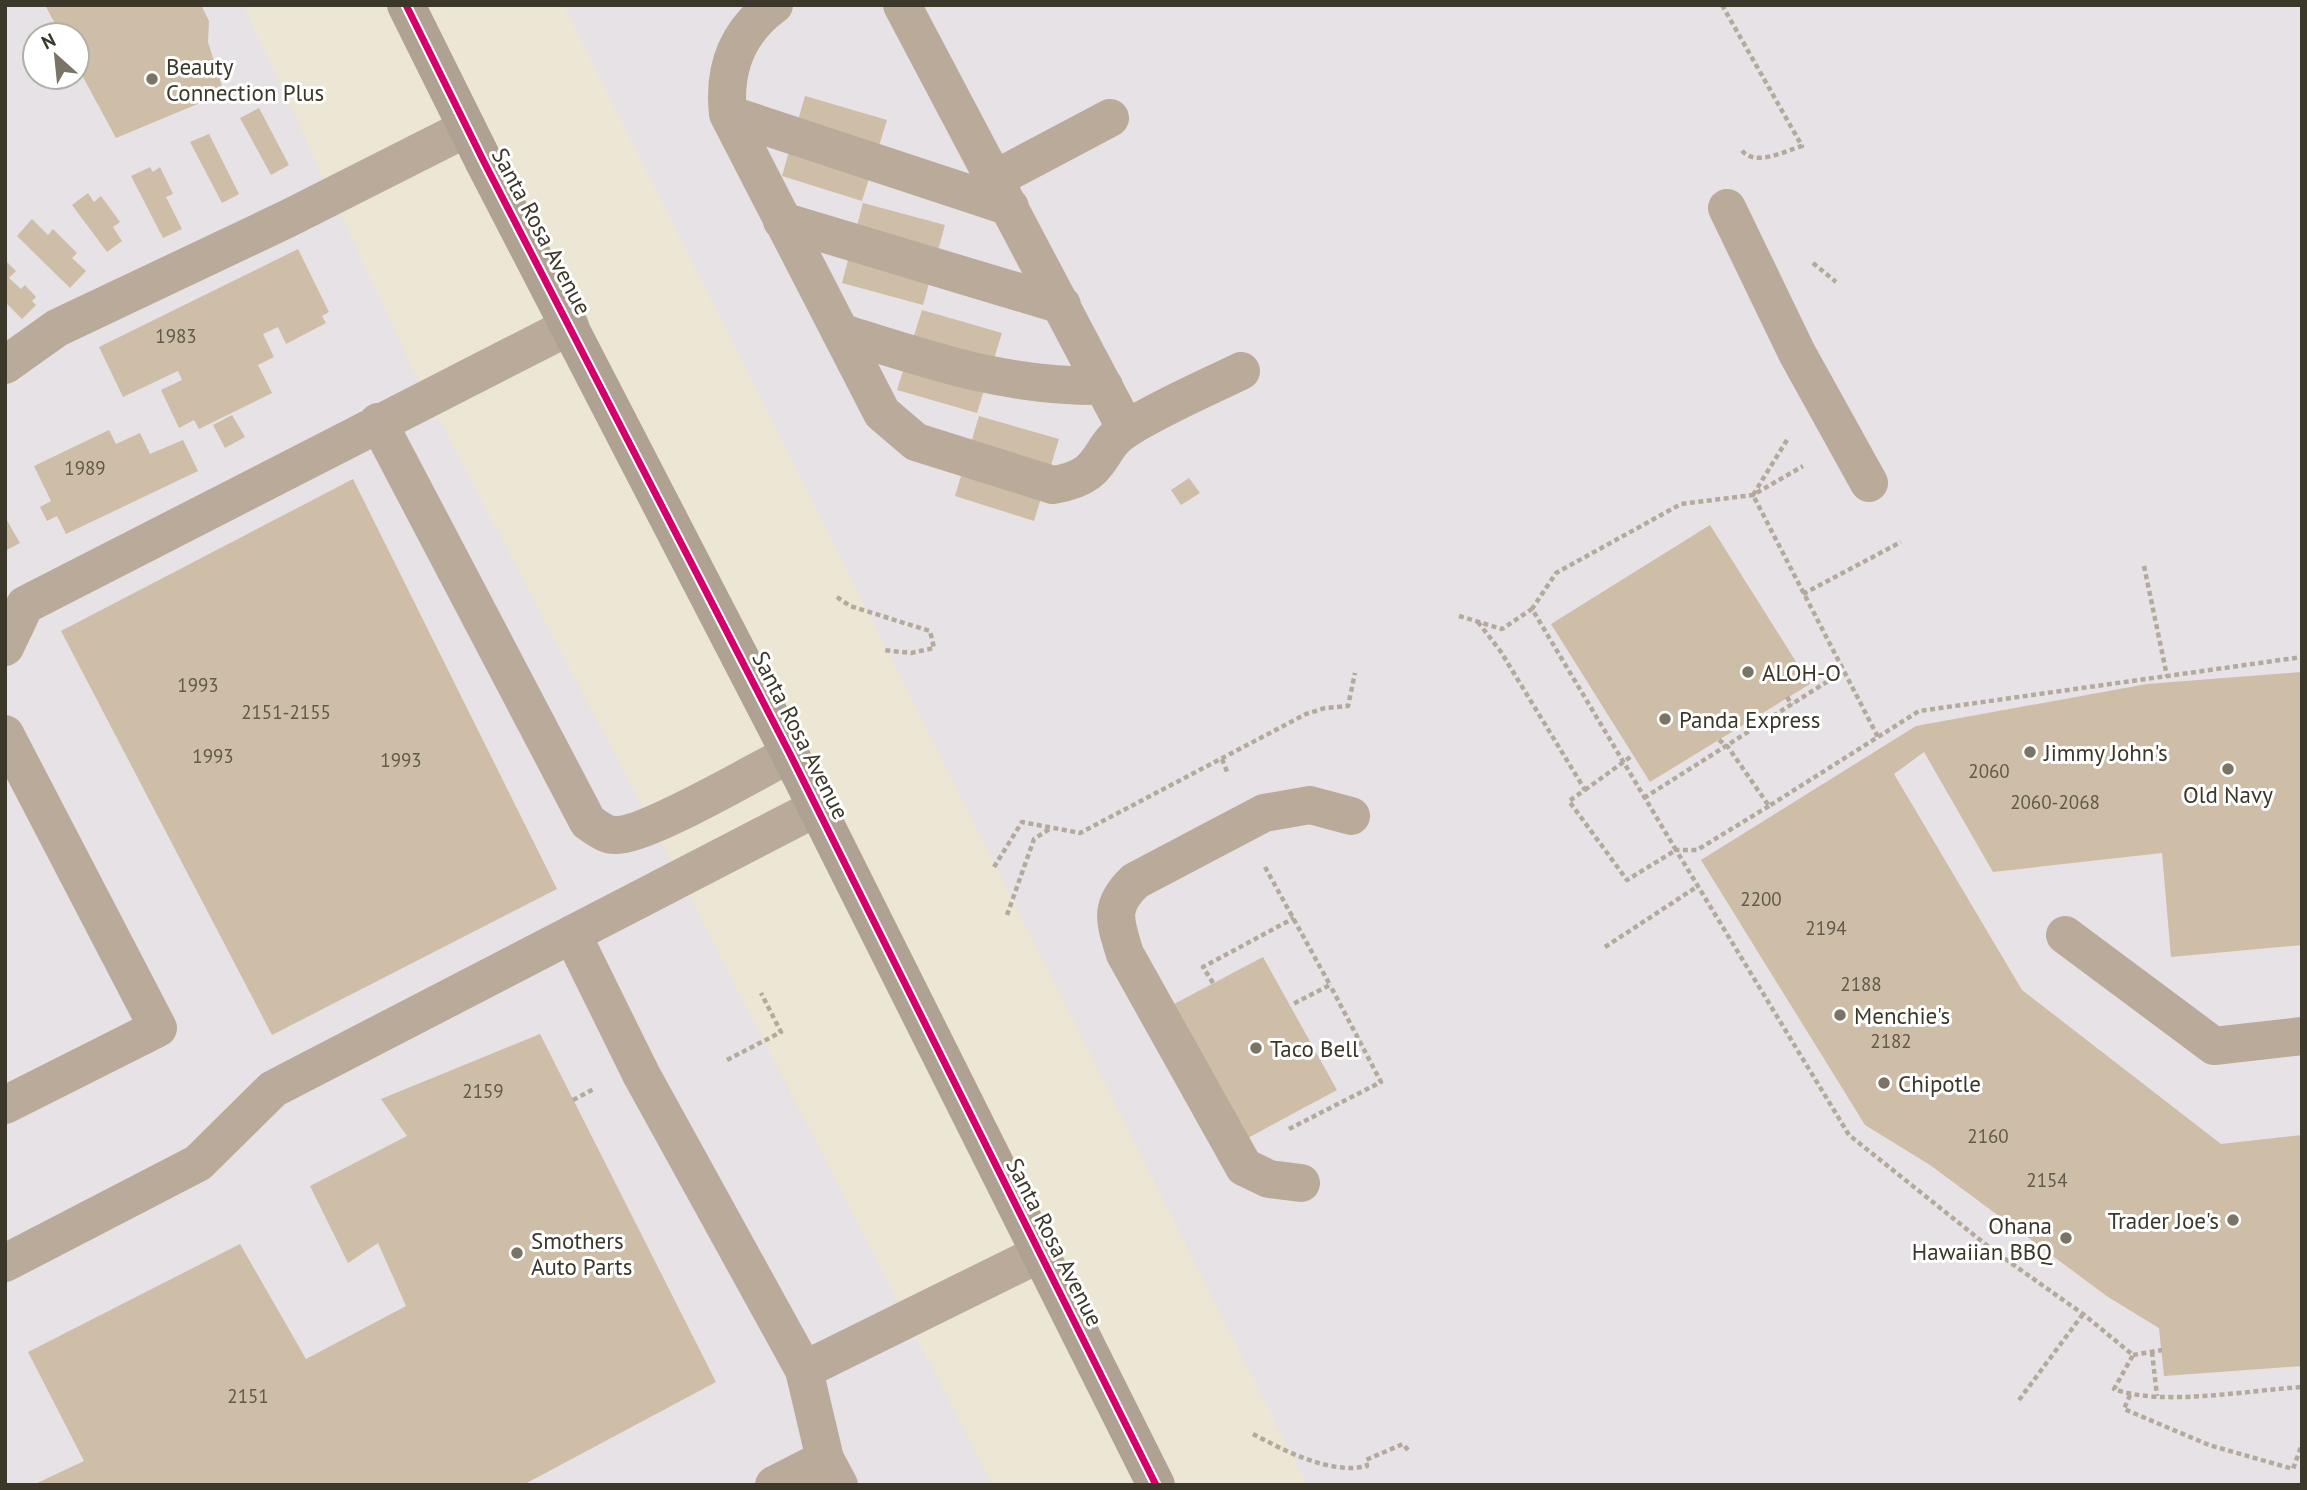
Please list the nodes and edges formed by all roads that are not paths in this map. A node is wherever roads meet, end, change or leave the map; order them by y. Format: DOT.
graph roads {
  1 [pos="406,5"];
  2 [pos="774,5"];
  3 [pos="902,5"];
  4 [pos="728,114"];
  5 [pos="1110,118"];
  6 [pos="467,128"];
  7 [pos="1002,193"];
  8 [pos="1727,208"];
  9 [pos="782,221"];
  10 [pos="1062,304"];
  11 [pos="570,326"];
  12 [pos="840,332"];
  13 [pos="5,365"];
  14 [pos="1241,370"];
  15 [pos="1104,386"];
  16 [pos="378,422"];
  17 [pos="1126,429"];
  18 [pos="1869,483"];
  19 [pos="5,647"];
  20 [pos="5,734"];
  21 [pos="790,754"];
  22 [pos="816,808"];
  23 [pos="1351,816"];
  24 [pos="572,934"];
  25 [pos="2065,935"];
  26 [pos="2302,1036"];
  27 [pos="5,1105"];
  28 [pos="1301,1183"];
  29 [pos="1038,1254"];
  30 [pos="5,1263"];
  31 [pos="804,1370"];
  32 [pos="832,1472"];
  33 [pos="774,1485"];
  34 [pos="1156,1485"];
  1 -- 6 [label="main road, Santa Rosa Avenue"];
  2 -- 4 [label="lane"];
  3 -- 7 [label="lane"];
  4 -- 7 [label="lane"];
  4 -- 9 [label="lane"];
  5 -- 7 [label="lane"];
  6 -- 11 [label="main road, Santa Rosa Avenue"];
  6 -- 13 [label="lane"];
  7 -- 10 [label="lane"];
  8 -- 18 [label="lane"];
  9 -- 10 [label="lane"];
  9 -- 12 [label="lane"];
  10 -- 15 [label="lane"];
  11 -- 16 [label="lane"];
  11 -- 21 [label="main road, Santa Rosa Avenue"];
  12 -- 15 [label="lane"];
  12 -- 17 [label="lane"];
  14 -- 17 [label="lane"];
  15 -- 17 [label="lane"];
  16 -- 19 [label="lane"];
  16 -- 21 [label="lane"];
  20 -- 27 [label="lane"];
  21 -- 22 [label="main road, Santa Rosa Avenue"];
  22 -- 24 [label="lane"];
  22 -- 29 [label="main road, Santa Rosa Avenue"];
  23 -- 28 [label="lane"];
  24 -- 30 [label="lane"];
  24 -- 31 [label="lane"];
  25 -- 26 [label="lane"];
  29 -- 31 [label="lane"];
  29 -- 34 [label="main road, Santa Rosa Avenue"];
  31 -- 32 [label="lane"];
  32 -- 33 [label="lane"];
}
